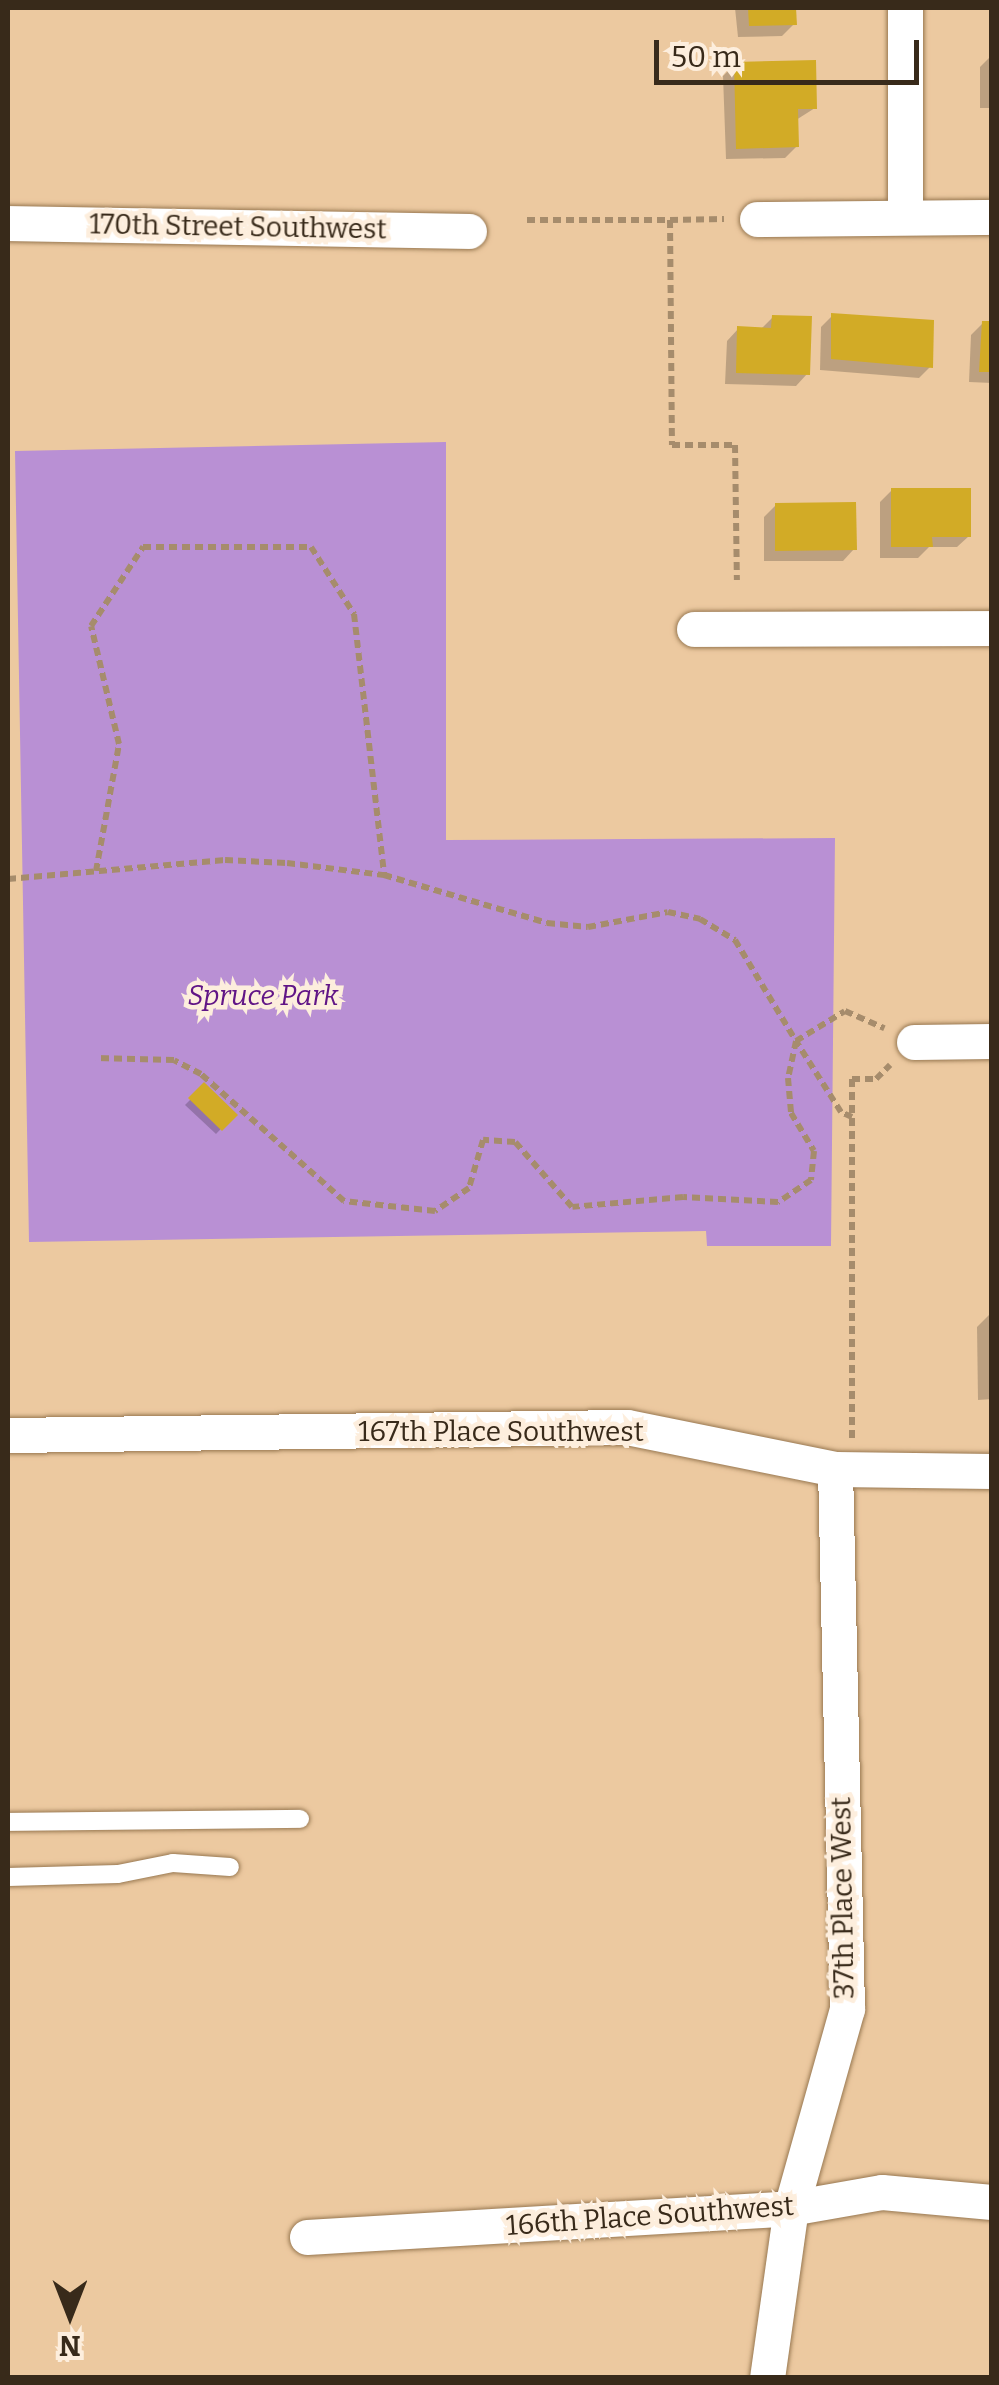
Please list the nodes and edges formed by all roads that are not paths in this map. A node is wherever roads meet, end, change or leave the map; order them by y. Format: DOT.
graph roads {
  1 [pos="905,8"];
  2 [pos="905,217"];
  3 [pos="992,217"];
  4 [pos="757,218"];
  5 [pos="8,223"];
  6 [pos="469,232"];
  7 [pos="992,628"];
  8 [pos="694,629"];
  9 [pos="914,1042"];
  10 [pos="992,1042"];
  11 [pos="8,1436"];
  12 [pos="844,1470"];
  13 [pos="992,1471"];
  14 [pos="300,1819"];
  15 [pos="8,1822"];
  16 [pos="230,1867"];
  17 [pos="8,1877"];
  18 [pos="992,2202"];
  19 [pos="791,2208"];
  20 [pos="307,2237"];
  21 [pos="766,2378"];
  1 -- 2 [label="street"];
  2 -- 3 [label="street"];
  2 -- 4 [label="street"];
  5 -- 6 [label="street, 170th Street Southwest"];
  7 -- 8 [label="street"];
  9 -- 10 [label="street"];
  11 -- 12 [label="street, 167th Place Southwest"];
  12 -- 13 [label="street, 167th Place Southwest"];
  12 -- 19 [label="street, 37th Place West"];
  14 -- 15 [label="lane"];
  16 -- 17 [label="lane"];
  18 -- 19 [label="street, 166th Place Southwest"];
  19 -- 20 [label="street, 166th Place Southwest"];
  19 -- 21 [label="street, 37th Place West"];
}
